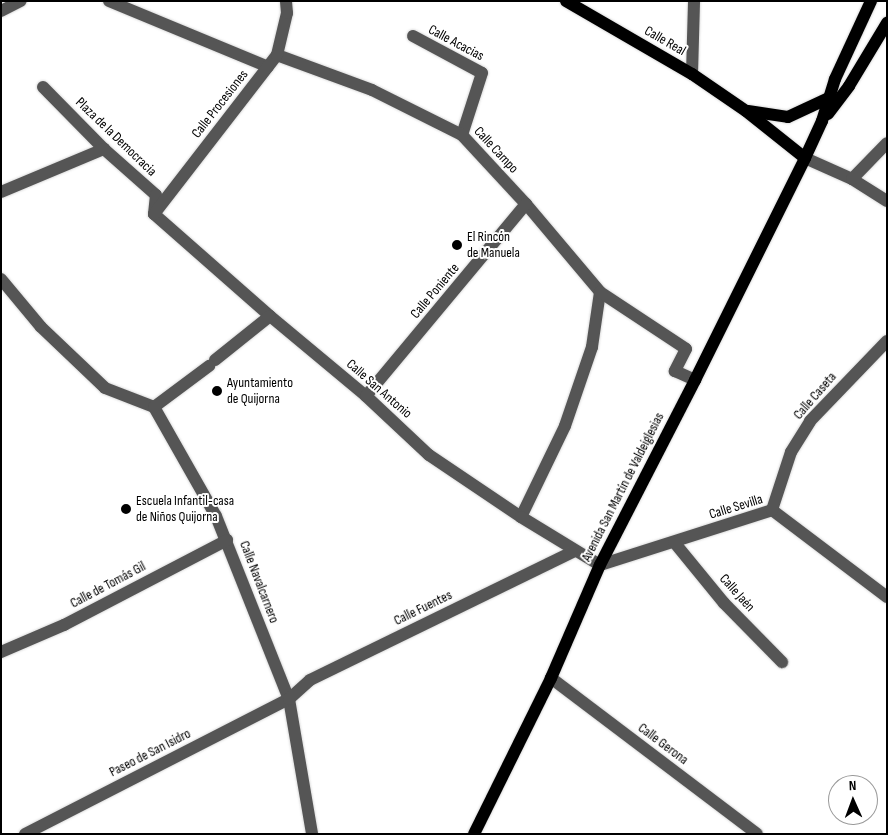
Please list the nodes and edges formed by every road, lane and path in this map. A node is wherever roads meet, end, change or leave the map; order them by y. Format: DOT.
graph roads {
  1 [pos="21,1"];
  2 [pos="109,1"];
  3 [pos="286,1"];
  4 [pos="566,1"];
  5 [pos="694,1"];
  6 [pos="871,1"];
  7 [pos="1,11"];
  8 [pos="887,22"];
  9 [pos="412,36"];
  10 [pos="277,55"];
  11 [pos="268,67"];
  12 [pos="692,74"];
  13 [pos="43,87"];
  14 [pos="829,98"];
  15 [pos="746,111"];
  16 [pos="822,122"];
  17 [pos="462,135"];
  18 [pos="887,143"];
  19 [pos="104,149"];
  20 [pos="805,158"];
  21 [pos="852,179"];
  22 [pos="1,192"];
  23 [pos="887,201"];
  24 [pos="526,204"];
  25 [pos="154,214"];
  26 [pos="1,279"];
  27 [pos="600,292"];
  28 [pos="270,316"];
  29 [pos="887,341"];
  30 [pos="695,380"];
  31 [pos="366,396"];
  32 [pos="154,407"];
  33 [pos="772,510"];
  34 [pos="521,517"];
  35 [pos="226,540"];
  36 [pos="674,542"];
  37 [pos="574,550"];
  38 [pos="600,565"];
  39 [pos="887,597"];
  40 [pos="1,652"];
  41 [pos="782,662"];
  42 [pos="551,678"];
  43 [pos="289,698"];
  44 [pos="39,830"];
  45 [pos="25,834"];
  46 [pos="312,834"];
  47 [pos="474,834"];
  48 [pos="757,834"];
  1 -- 7 [label="street"];
  2 -- 11 [label="street"];
  3 -- 10 [label="street, Calle Procesiones"];
  4 -- 12 [label="main road, Calle Real"];
  5 -- 12 [label="street"];
  6 -- 14 [label="main road"];
  8 -- 16 [label="main road"];
  9 -- 17 [label="street, Calle Acacias"];
  10 -- 11 [label="street, Calle Procesiones"];
  10 -- 17 [label="street, Calle Campo"];
  11 -- 25 [label="street, Calle Procesiones"];
  12 -- 15 [label="main road, Calle Real"];
  13 -- 19 [label="street, Plaza de la Democracia"];
  14 -- 15 [label="main road, Calle Real"];
  14 -- 16 [label="main road"];
  15 -- 20 [label="main road, Calle Real"];
  16 -- 20 [label="main road, Avenida San Martín de Valdeiglesias"];
  17 -- 24 [label="street, Calle Campo"];
  18 -- 21 [label="street"];
  19 -- 22 [label="street"];
  19 -- 25 [label="street, Plaza de la Democracia"];
  20 -- 21 [label="street, Calle Real"];
  20 -- 30 [label="main road, Avenida San Martín de Valdeiglesias"];
  21 -- 23 [label="street, Calle Real"];
  24 -- 27 [label="street, Calle Campo"];
  24 -- 31 [label="street, Calle Poniente"];
  25 -- 28 [label="street, Calle San Antonio"];
  26 -- 32 [label="street"];
  27 -- 30 [label="street, Calle Campo"];
  27 -- 34 [label="street"];
  28 -- 31 [label="street, Calle San Antonio"];
  28 -- 32 [label="street"];
  29 -- 33 [label="street, Calle Caseta"];
  30 -- 38 [label="main road, Avenida San Martín de Valdeiglesias"];
  31 -- 34 [label="street, Calle San Antonio"];
  32 -- 35 [label="street, Calle Navalcarnero"];
  33 -- 36 [label="street, Calle Sevilla"];
  33 -- 39 [label="street, Calle Sevilla"];
  34 -- 37 [label="street, Calle San Antonio"];
  35 -- 40 [label="street, Calle de Tomás Gil"];
  35 -- 43 [label="street, Calle Navalcarnero"];
  36 -- 38 [label="street, Calle Sevilla"];
  36 -- 41 [label="street, Calle Jaén"];
  37 -- 38 [label="street, Calle San Antonio"];
  37 -- 43 [label="street, Calle Fuentes"];
  38 -- 42 [label="main road, Avenida San Martín de Valdeiglesias"];
  42 -- 47 [label="main road, Avenida San Martín de Valdeiglesias"];
  42 -- 48 [label="street, Calle Gerona"];
  43 -- 44 [label="street, Paseo de San Isidro"];
  43 -- 46 [label="street, Calle Navalcarnero"];
  44 -- 45 [label="street, Paseo de San Isidro"];
}
